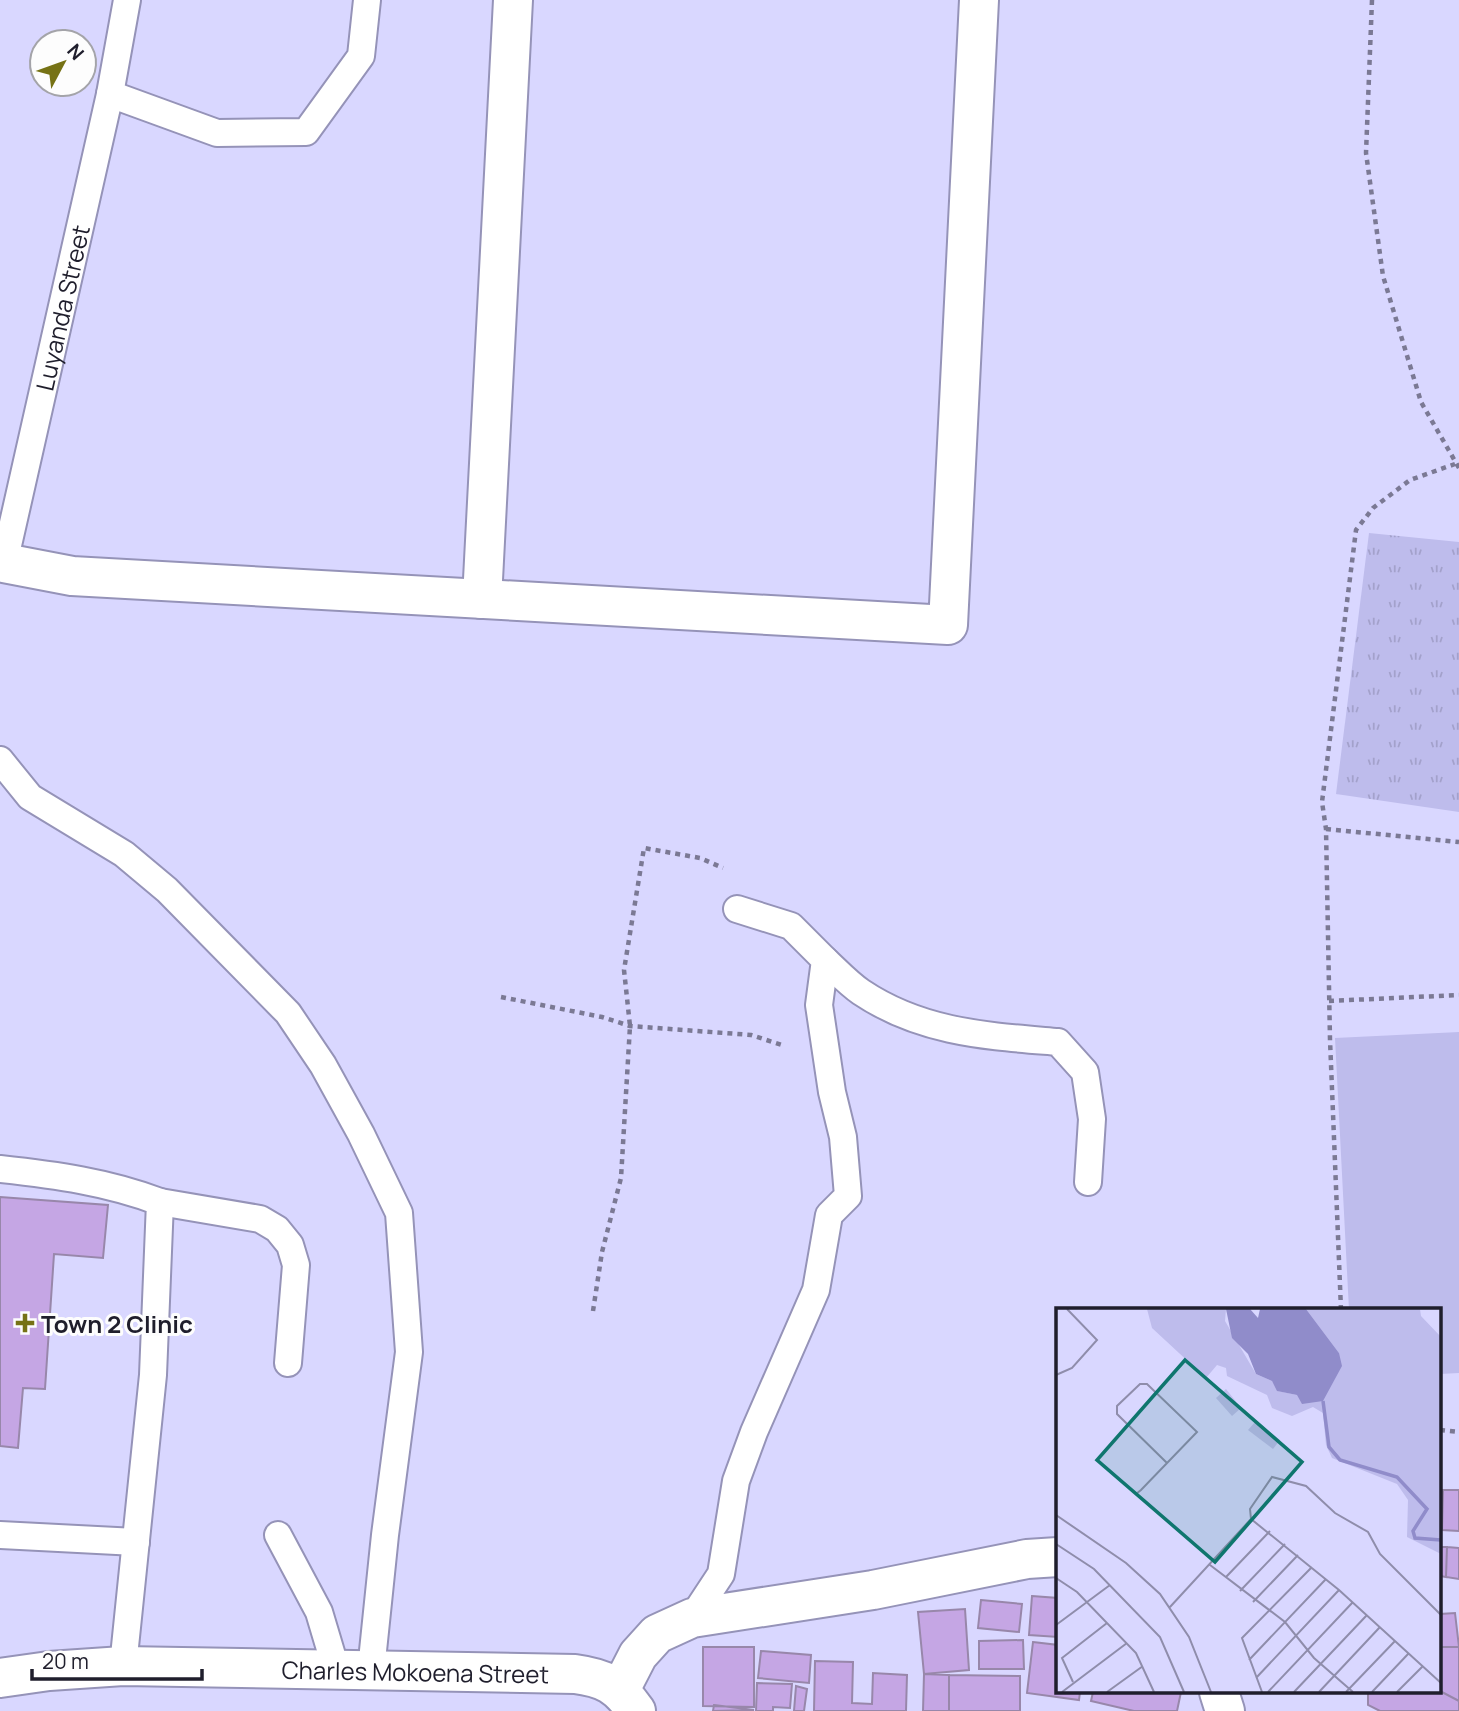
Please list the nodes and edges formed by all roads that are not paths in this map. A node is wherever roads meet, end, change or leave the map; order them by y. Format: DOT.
graph roads {
  1 [pos="127,0"];
  2 [pos="367,0"];
  3 [pos="513,0"];
  4 [pos="979,0"];
  5 [pos="110,94"];
  6 [pos="1,570"];
  7 [pos="482,599"];
  8 [pos="0,760"];
  9 [pos="737,909"];
  10 [pos="825,960"];
  11 [pos="0,1169"];
  12 [pos="1088,1182"];
  13 [pos="160,1202"];
  14 [pos="288,1363"];
  15 [pos="0,1535"];
  16 [pos="278,1535"];
  17 [pos="136,1542"];
  18 [pos="1056,1557"];
  19 [pos="692,1618"];
  20 [pos="123,1666"];
  21 [pos="354,1670"];
  22 [pos="0,1678"];
  23 [pos="1220,1694"];
  24 [pos="628,1701"];
  25 [pos="1225,1711"];
  1 -- 5 [label="lane, Luyanda Street"];
  2 -- 5 [label="lane"];
  3 -- 7 [label="street"];
  4 -- 7 [label="street"];
  5 -- 6 [label="lane, Luyanda Street"];
  6 -- 7 [label="street"];
  8 -- 21 [label="lane"];
  9 -- 10 [label="lane"];
  10 -- 12 [label="lane"];
  10 -- 19 [label="lane"];
  11 -- 13 [label="lane"];
  13 -- 14 [label="lane"];
  13 -- 17 [label="lane"];
  15 -- 17 [label="lane"];
  16 -- 21 [label="lane"];
  17 -- 20 [label="lane"];
  18 -- 19 [label="street"];
  19 -- 24 [label="street"];
  20 -- 21 [label="street, Charles Mokoena Street"];
  20 -- 22 [label="street, Charles Mokoena Street"];
  21 -- 24 [label="street, Charles Mokoena Street"];
  23 -- 25 [label="street"];
}
